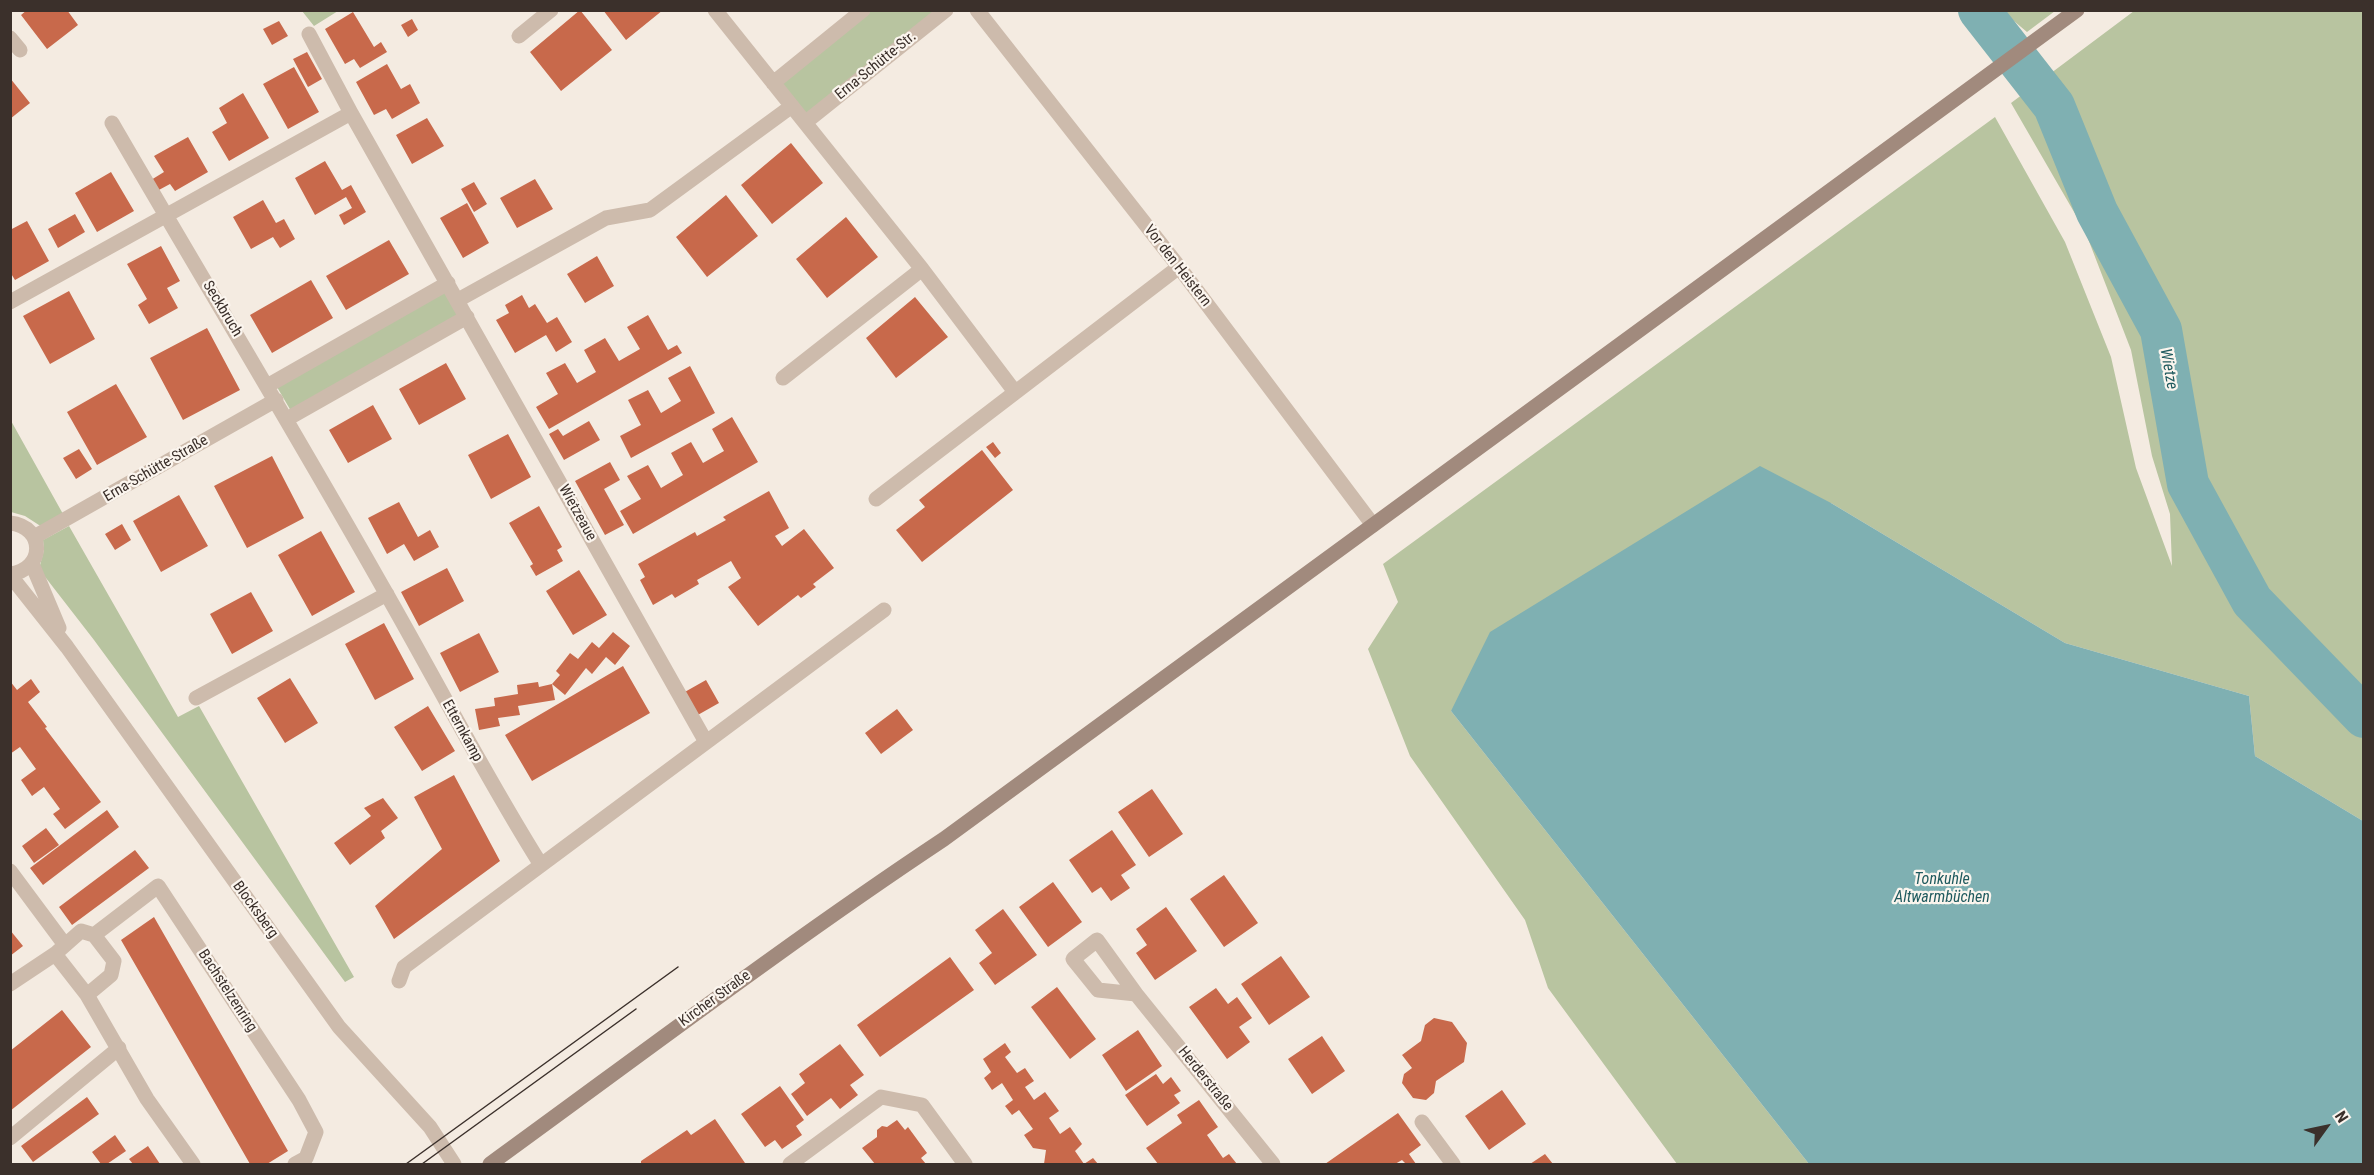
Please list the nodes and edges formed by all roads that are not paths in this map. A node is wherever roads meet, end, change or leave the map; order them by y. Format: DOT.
graph roads {
  1 [pos="551,10"];
  2 [pos="715,10"];
  3 [pos="863,10"];
  4 [pos="945,10"];
  5 [pos="976,10"];
  6 [pos="2077,10"];
  7 [pos="309,34"];
  8 [pos="519,36"];
  9 [pos="773,83"];
  10 [pos="792,106"];
  11 [pos="351,113"];
  12 [pos="806,122"];
  13 [pos="112,123"];
  14 [pos="166,217"];
  15 [pos="1179,267"];
  16 [pos="922,269"];
  17 [pos="448,283"];
  18 [pos="458,300"];
  19 [pos="10,302"];
  20 [pos="467,317"];
  21 [pos="783,378"];
  22 [pos="267,386"];
  23 [pos="1015,392"];
  24 [pos="276,400"];
  25 [pos="287,419"];
  26 [pos="876,499"];
  27 [pos="10,523"];
  28 [pos="1373,525"];
  29 [pos="34,537"];
  30 [pos="32,564"];
  31 [pos="10,575"];
  32 [pos="387,594"];
  33 [pos="884,610"];
  34 [pos="67,647"];
  35 [pos="196,698"];
  36 [pos="706,742"];
  37 [pos="541,864"];
  38 [pos="10,872"];
  39 [pos="94,935"];
  40 [pos="60,949"];
  41 [pos="399,981"];
  42 [pos="10,984"];
  43 [pos="1136,994"];
  44 [pos="87,995"];
  45 [pos="119,1048"];
  46 [pos="1422,1122"];
  47 [pos="10,1137"];
  48 [pos="193,1164"];
  49 [pos="295,1164"];
  50 [pos="454,1164"];
  51 [pos="490,1164"];
  52 [pos="790,1164"];
  53 [pos="964,1164"];
  54 [pos="1272,1164"];
  55 [pos="1454,1164"];
  1 -- 8 [label="street"];
  2 -- 9 [label="street"];
  3 -- 9 [label="street"];
  4 -- 12 [label="street, Erna-Schütte-Str."];
  5 -- 15 [label="street, Vor den Heistern"];
  6 -- 28 [label="main road, Kircher Straße"];
  7 -- 11 [label="street"];
  9 -- 10 [label="street"];
  10 -- 12 [label="street"];
  10 -- 18 [label="street"];
  11 -- 14 [label="street"];
  11 -- 17 [label="street"];
  12 -- 16 [label="street"];
  13 -- 14 [label="street, Seckbruch"];
  14 -- 19 [label="street"];
  14 -- 22 [label="street, Seckbruch"];
  15 -- 23 [label="street"];
  15 -- 28 [label="street, Vor den Heistern"];
  16 -- 21 [label="street"];
  16 -- 23 [label="street"];
  17 -- 18 [label="street, Wietzeaue"];
  17 -- 22 [label="street"];
  18 -- 20 [label="street, Wietzeaue"];
  20 -- 25 [label="street"];
  20 -- 36 [label="street, Wietzeaue"];
  22 -- 24 [label="street, Seckbruch"];
  23 -- 26 [label="street"];
  24 -- 25 [label="street, Etternkamp"];
  24 -- 29 [label="street, Erna-Schütte-Straße"];
  25 -- 32 [label="street, Etternkamp"];
  27 -- 29 [label="street"];
  28 -- 51 [label="main road, Kircher Straße"];
  29 -- 30 [label="street, Blocksberg"];
  30 -- 31 [label="street, Blocksberg"];
  30 -- 34 [label="street, Blocksberg"];
  31 -- 34 [label="street, Blocksberg"];
  32 -- 35 [label="street"];
  32 -- 37 [label="street, Etternkamp"];
  33 -- 36 [label="street"];
  34 -- 50 [label="street, Blocksberg"];
  36 -- 37 [label="street"];
  37 -- 41 [label="street"];
  38 -- 40 [label="street"];
  39 -- 40 [label="street, Bachstelzenring"];
  39 -- 44 [label="street"];
  39 -- 49 [label="street, Bachstelzenring"];
  40 -- 42 [label="street, Bachstelzenring"];
  40 -- 44 [label="street"];
  43 -- 54 [label="street, Herderstraße"];
  44 -- 45 [label="street"];
  45 -- 47 [label="street"];
  45 -- 48 [label="street"];
  46 -- 55 [label="street"];
  52 -- 53 [label="street"];
}
